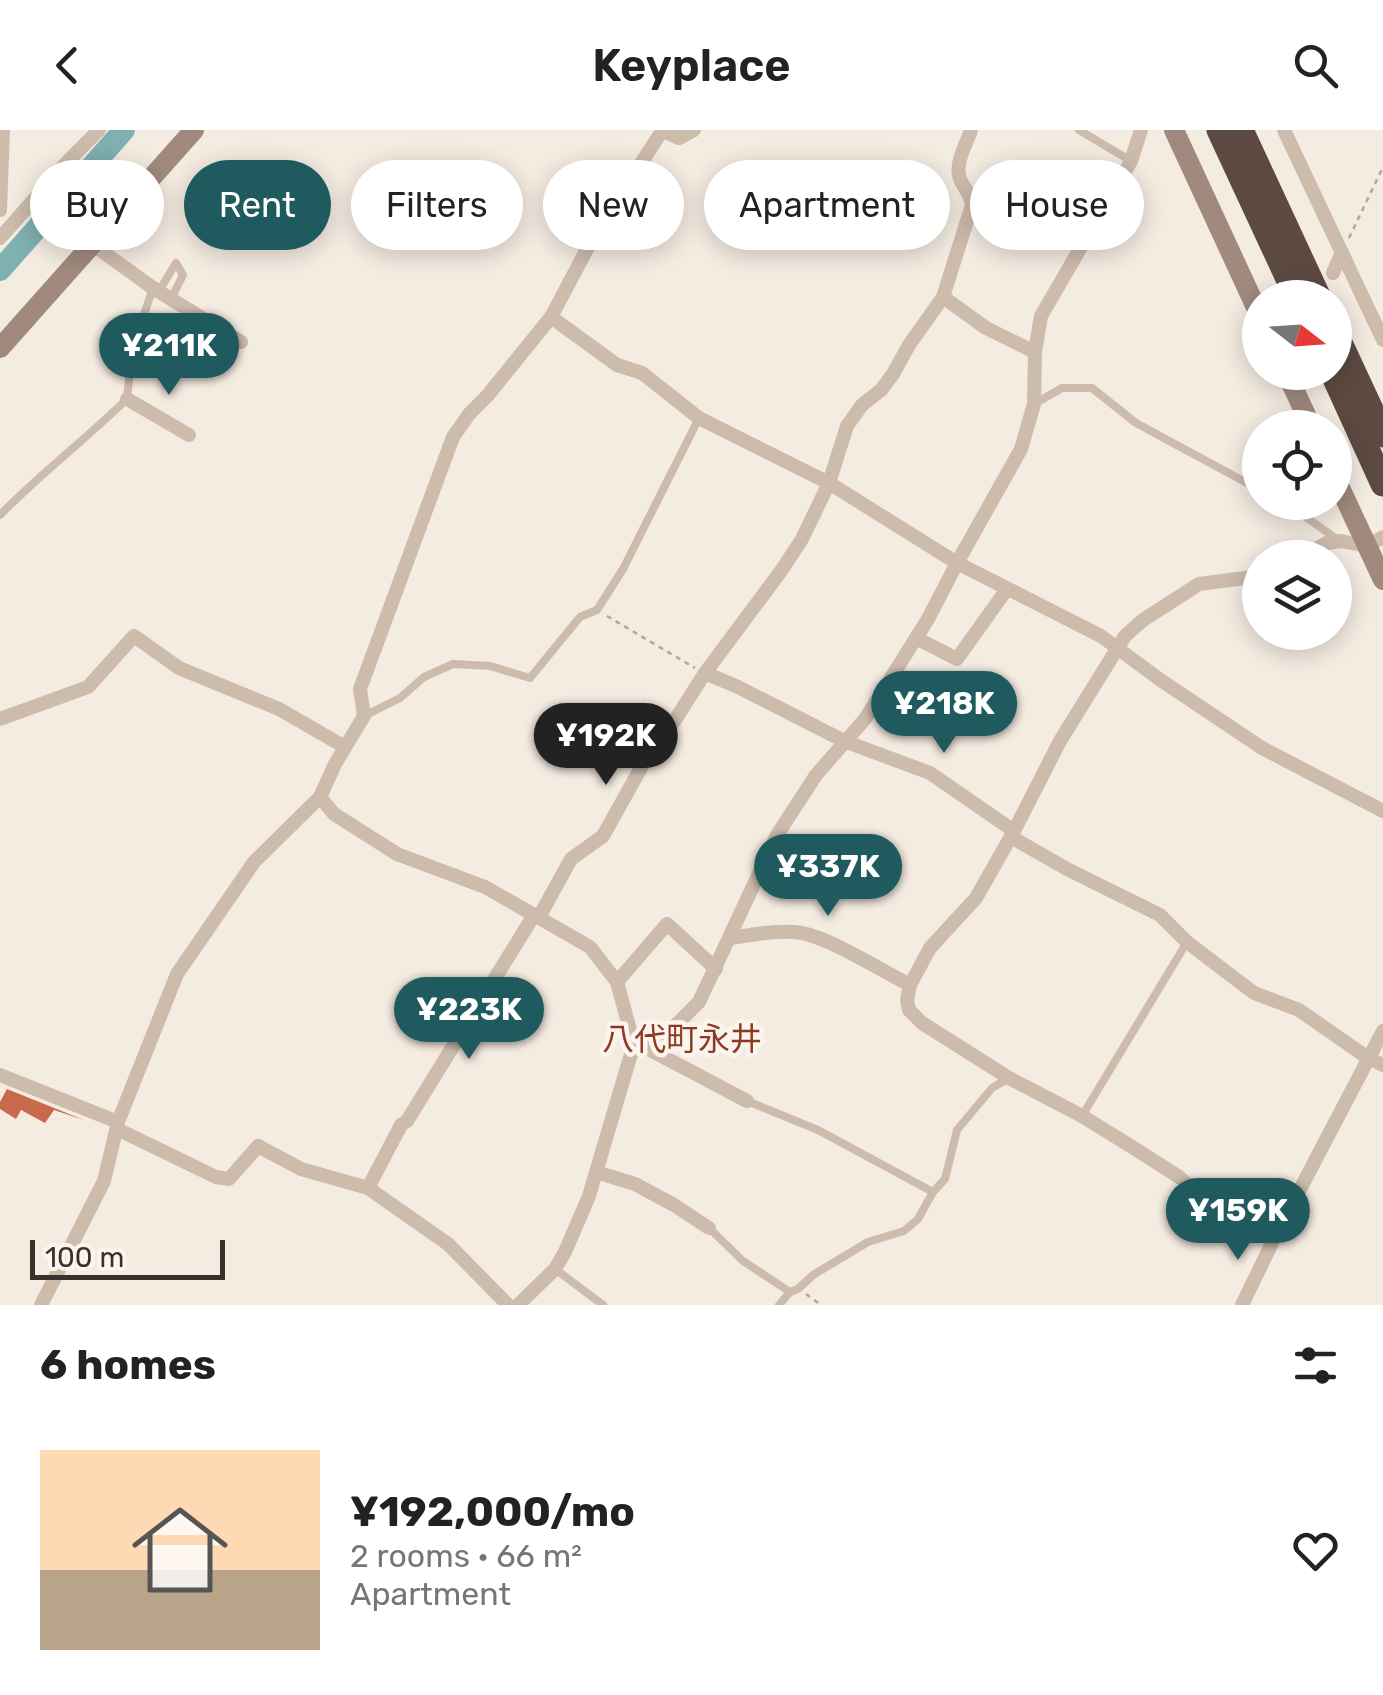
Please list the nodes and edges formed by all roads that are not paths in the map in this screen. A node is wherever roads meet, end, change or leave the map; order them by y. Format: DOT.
graph roads {
  1 [pos="3,130"];
  2 [pos="99,130"];
  3 [pos="194,130"];
  4 [pos="661,130"];
  5 [pos="694,130"];
  6 [pos="972,130"];
  7 [pos="1079,130"];
  8 [pos="1141,130"];
  9 [pos="1174,130"];
  10 [pos="1220,130"];
  11 [pos="1241,130"];
  12 [pos="1284,130"];
  13 [pos="1130,160"];
  14 [pos="164,164"];
  15 [pos="0,210"];
  16 [pos="0,238"];
  17 [pos="87,250"];
  18 [pos="100,250"];
  19 [pos="1079,250"];
  20 [pos="1342,252"];
  21 [pos="1333,273"];
  22 [pos="1244,280"];
  23 [pos="1289,280"];
  24 [pos="1311,280"];
  25 [pos="161,293"];
  26 [pos="943,297"];
  27 [pos="551,317"];
  28 [pos="1383,340"];
  29 [pos="241,342"];
  30 [pos="0,348"];
  31 [pos="1035,352"];
  32 [pos="1352,368"];
  33 [pos="1340,390"];
  34 [pos="128,398"];
  35 [pos="1034,404"];
  36 [pos="699,418"];
  37 [pos="189,435"];
  38 [pos="1383,435"];
  39 [pos="1242,480"];
  40 [pos="829,483"];
  41 [pos="1383,484"];
  42 [pos="1352,504"];
  43 [pos="0,516"];
  44 [pos="1310,520"];
  45 [pos="1340,540"];
  46 [pos="1375,541"];
  47 [pos="957,563"];
  48 [pos="1242,578"];
  49 [pos="1383,580"];
  50 [pos="1007,589"];
  51 [pos="916,638"];
  52 [pos="1118,648"];
  53 [pos="704,673"];
  54 [pos="364,716"];
  55 [pos="0,719"];
  56 [pos="844,741"];
  57 [pos="345,748"];
  58 [pos="320,797"];
  59 [pos="1383,811"];
  60 [pos="1013,834"];
  61 [pos="536,916"];
  62 [pos="730,938"];
  63 [pos="1188,942"];
  64 [pos="716,969"];
  65 [pos="617,982"];
  66 [pos="910,985"];
  67 [pos="1383,1031"];
  68 [pos="641,1044"];
  69 [pos="1376,1061"];
  70 [pos="0,1075"];
  71 [pos="1008,1078"];
  72 [pos="747,1101"];
  73 [pos="1082,1116"];
  74 [pos="117,1126"];
  75 [pos="596,1172"];
  76 [pos="368,1188"];
  77 [pos="933,1192"];
  78 [pos="709,1228"];
  79 [pos="1274,1239"];
  80 [pos="556,1269"];
  81 [pos="794,1290"];
  82 [pos="41,1305"];
  83 [pos="508,1305"];
  84 [pos="518,1305"];
  85 [pos="603,1305"];
  86 [pos="778,1305"];
  87 [pos="1242,1305"];
  1 -- 15 [label="street"];
  2 -- 16 [label="street"];
  3 -- 14 [label="street"];
  4 -- 5 [label="street"];
  4 -- 27 [label="street"];
  6 -- 26 [label="street"];
  7 -- 13 [label="lane"];
  8 -- 13 [label="street"];
  9 -- 22 [label="street"];
  10 -- 23 [label="highway"];
  11 -- 24 [label="highway"];
  12 -- 20 [label="street"];
  17 -- 30 [label="street"];
  18 -- 25 [label="street"];
  19 -- 31 [label="street"];
  20 -- 21 [label="street"];
  20 -- 28 [label="street"];
  25 -- 29 [label="street"];
  25 -- 34 [label="lane"];
  26 -- 31 [label="street"];
  26 -- 40 [label="street"];
  27 -- 36 [label="street"];
  27 -- 54 [label="street"];
  31 -- 35 [label="street"];
  32 -- 38 [label="highway"];
  33 -- 41 [label="highway"];
  34 -- 37 [label="street"];
  34 -- 43 [label="lane"];
  35 -- 39 [label="lane"];
  35 -- 47 [label="street"];
  36 -- 40 [label="street"];
  36 -- 54 [label="lane"];
  40 -- 47 [label="street"];
  40 -- 53 [label="street"];
  42 -- 46 [label="street"];
  44 -- 45 [label="lane"];
  46 -- 49 [label="street"];
  47 -- 50 [label="street"];
  47 -- 51 [label="street"];
  48 -- 52 [label="street"];
  50 -- 51 [label="street"];
  50 -- 52 [label="street"];
  51 -- 56 [label="street"];
  52 -- 59 [label="street"];
  52 -- 60 [label="street"];
  53 -- 56 [label="street"];
  53 -- 61 [label="street"];
  54 -- 57 [label="street"];
  55 -- 57 [label="street"];
  56 -- 60 [label="street"];
  56 -- 62 [label="street"];
  57 -- 58 [label="street"];
  58 -- 61 [label="street"];
  58 -- 74 [label="street"];
  60 -- 63 [label="street"];
  60 -- 66 [label="street"];
  61 -- 65 [label="street"];
  61 -- 76 [label="street"];
  62 -- 64 [label="street"];
  62 -- 66 [label="street"];
  63 -- 69 [label="street"];
  63 -- 73 [label="lane"];
  64 -- 65 [label="street"];
  64 -- 68 [label="street"];
  65 -- 68 [label="street"];
  66 -- 71 [label="street"];
  67 -- 69 [label="street"];
  68 -- 72 [label="street"];
  68 -- 75 [label="street"];
  69 -- 79 [label="street"];
  70 -- 74 [label="street"];
  71 -- 73 [label="street"];
  71 -- 77 [label="lane"];
  72 -- 77 [label="lane"];
  73 -- 79 [label="street"];
  74 -- 76 [label="street"];
  74 -- 82 [label="street"];
  75 -- 78 [label="street"];
  75 -- 80 [label="street"];
  76 -- 83 [label="street"];
  77 -- 81 [label="lane"];
  78 -- 81 [label="lane"];
  79 -- 87 [label="street"];
  80 -- 84 [label="street"];
  80 -- 85 [label="lane"];
  81 -- 86 [label="lane"];
}
